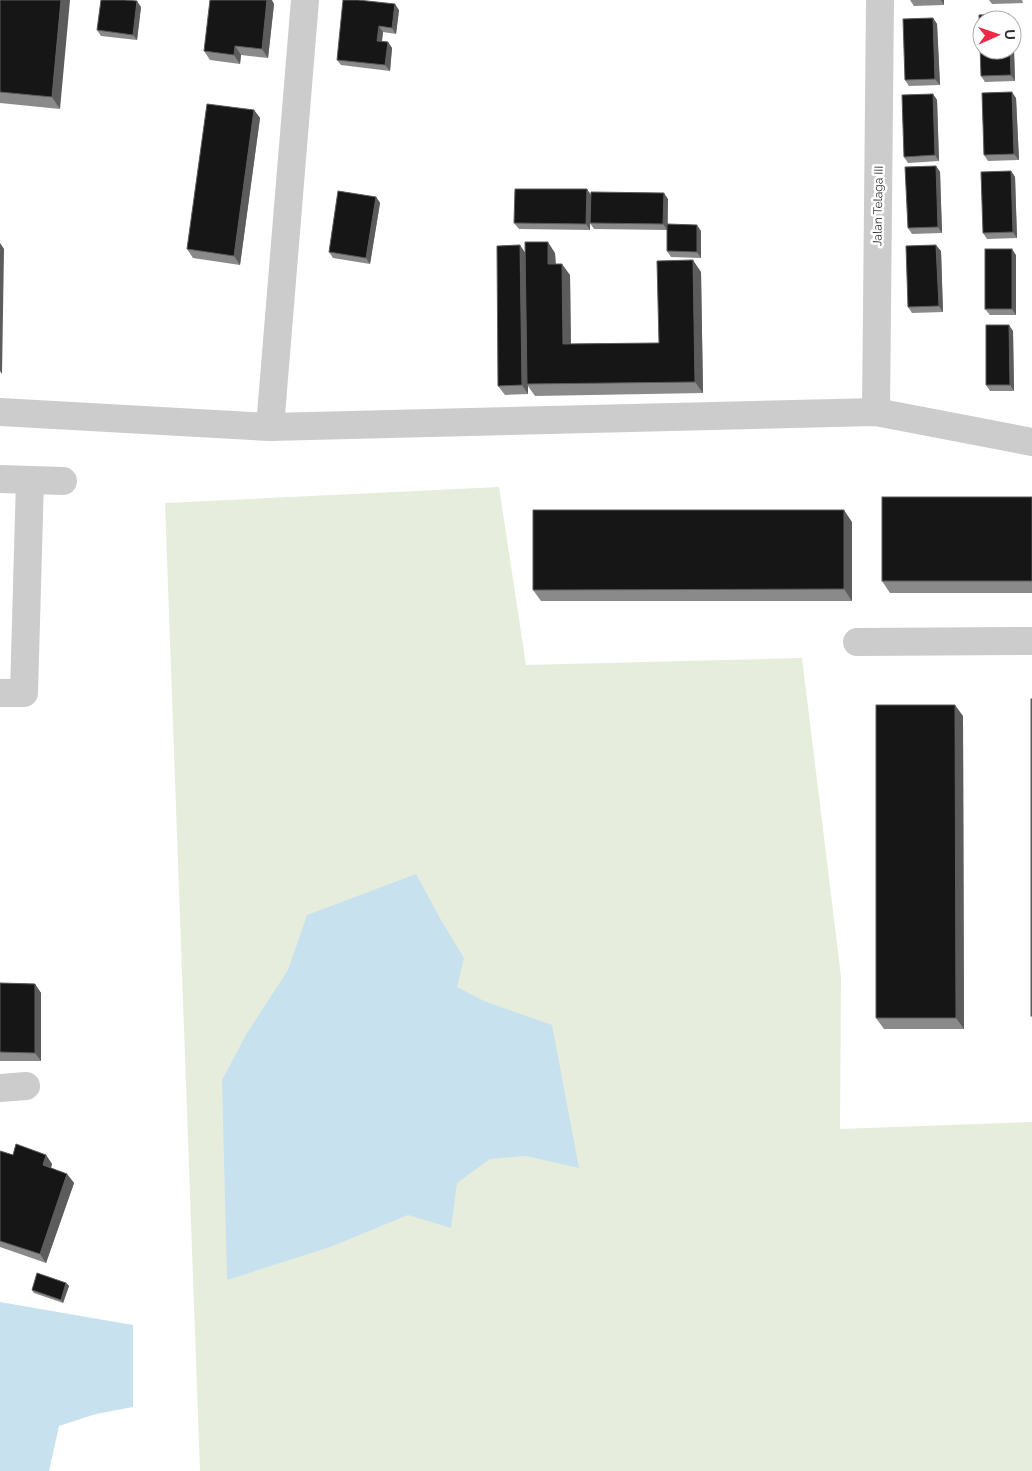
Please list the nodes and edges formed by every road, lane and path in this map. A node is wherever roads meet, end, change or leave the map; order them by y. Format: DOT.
graph roads {
  1 [pos="305,0"];
  2 [pos="880,0"];
  3 [pos="0,412"];
  4 [pos="876,412"];
  5 [pos="270,427"];
  6 [pos="1032,442"];
  7 [pos="0,479"];
  8 [pos="30,480"];
  9 [pos="63,481"];
  10 [pos="1032,641"];
  11 [pos="857,642"];
  12 [pos="0,693"];
  1 -- 5 [label="street"];
  2 -- 4 [label="street, Jalan Telaga III"];
  3 -- 5 [label="street"];
  4 -- 5 [label="street"];
  4 -- 6 [label="street"];
  7 -- 8 [label="street"];
  8 -- 9 [label="street"];
  8 -- 12 [label="street"];
  10 -- 11 [label="street"];
}
